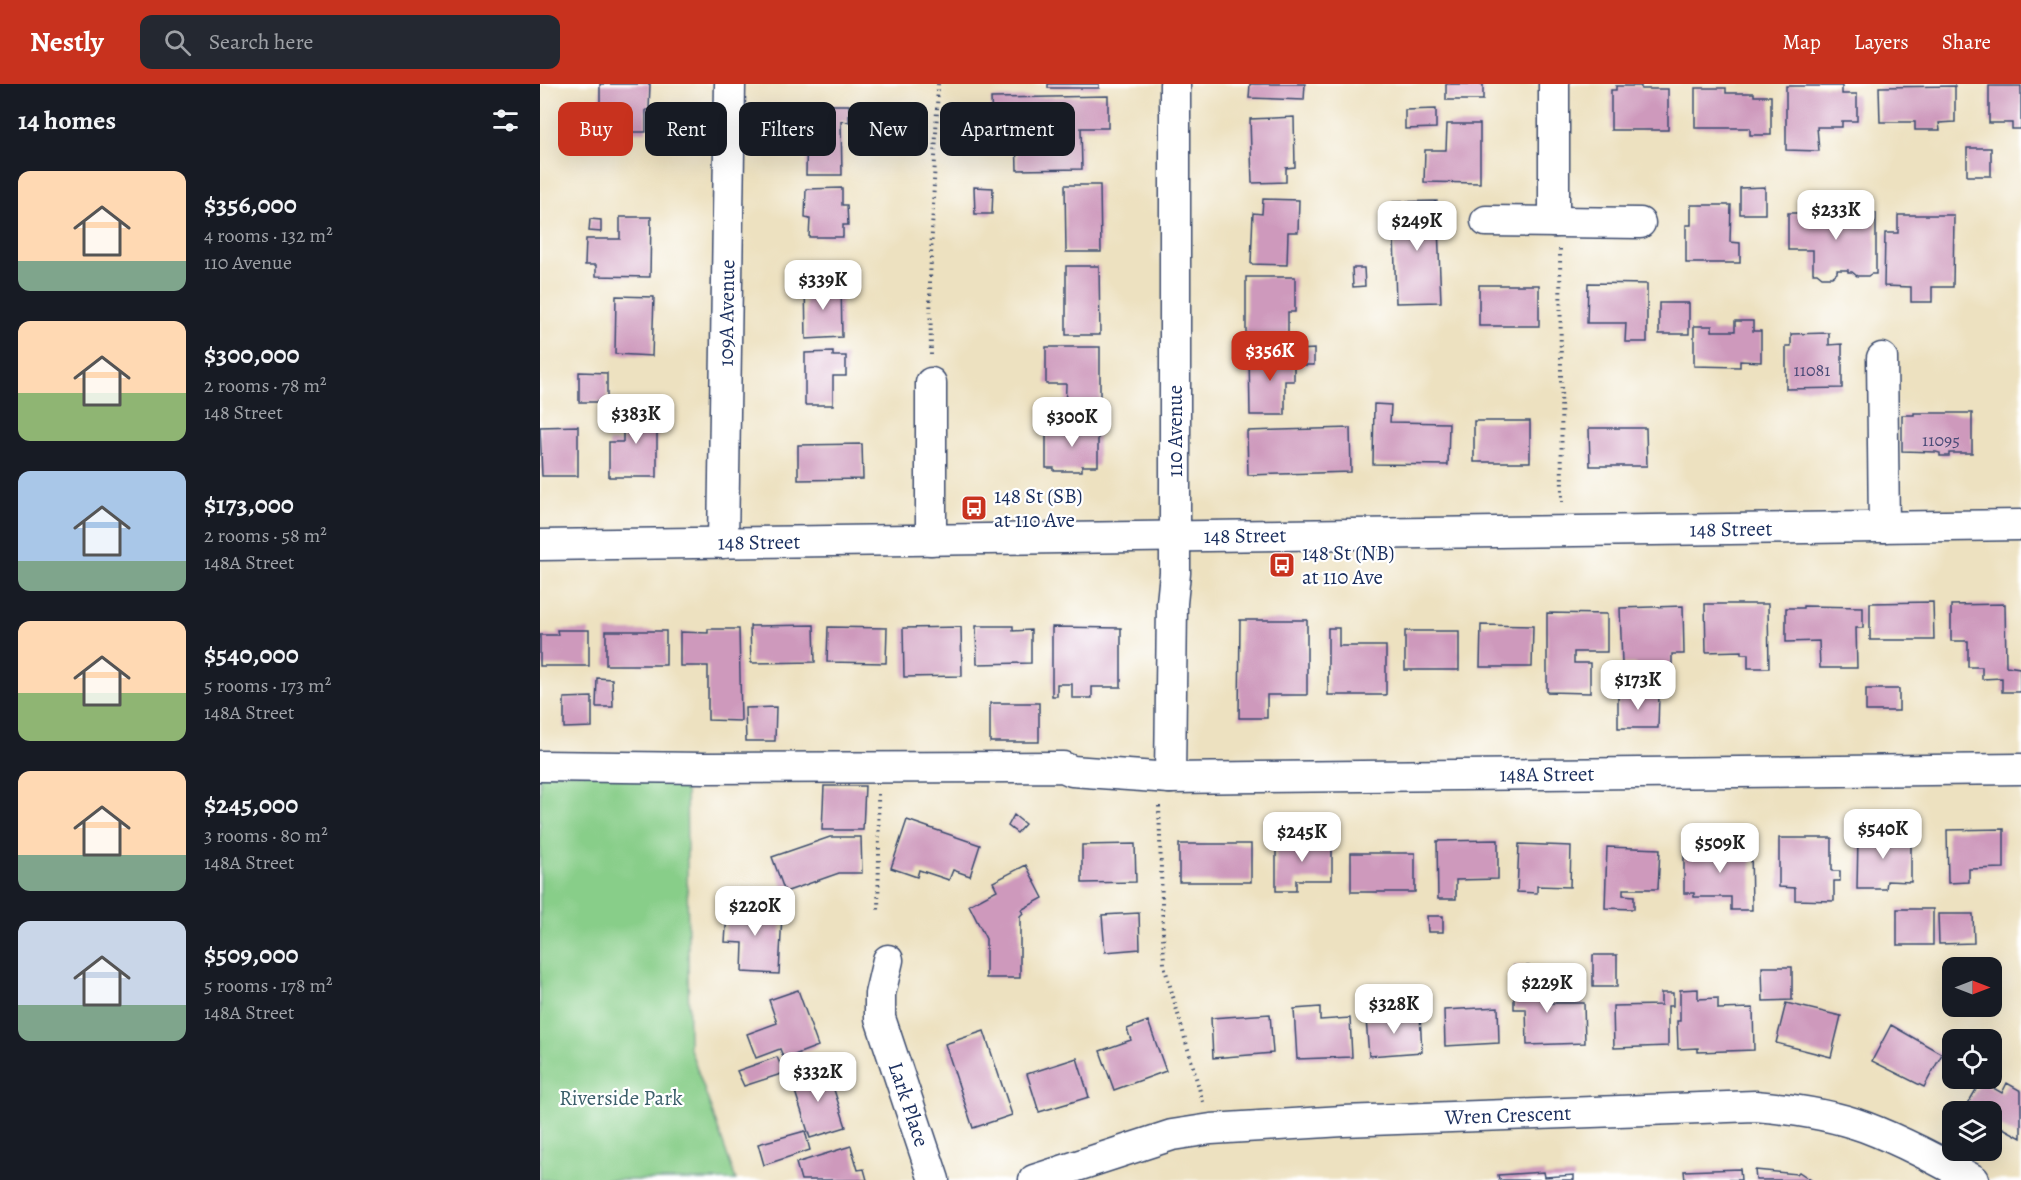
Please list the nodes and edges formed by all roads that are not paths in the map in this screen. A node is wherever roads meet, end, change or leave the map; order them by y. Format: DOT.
graph roads {
  1 [pos="730,84"];
  2 [pos="1175,84"];
  3 [pos="1554,84"];
  4 [pos="1486,221"];
  5 [pos="1554,222"];
  6 [pos="1640,223"];
  7 [pos="1882,358"];
  8 [pos="931,383"];
  9 [pos="2021,525"];
  10 [pos="1884,527"];
  11 [pos="1174,537"];
  12 [pos="931,540"];
  13 [pos="723,543"];
  14 [pos="540,545"];
  15 [pos="540,766"];
  16 [pos="2021,769"];
  17 [pos="1164,787"];
  18 [pos="888,960"];
  19 [pos="934,1180"];
  20 [pos="1034,1180"];
  21 [pos="1974,1180"];
  1 -- 13 [label="street, 109A Avenue"];
  2 -- 11 [label="street, 110 Avenue"];
  3 -- 5 [label="street"];
  4 -- 5 [label="street"];
  5 -- 6 [label="street"];
  7 -- 10 [label="street"];
  8 -- 12 [label="street"];
  9 -- 10 [label="street, 148 Street"];
  10 -- 11 [label="street, 148 Street"];
  11 -- 12 [label="street, 148 Street"];
  11 -- 17 [label="street, 110 Avenue"];
  12 -- 13 [label="street, 148 Street"];
  13 -- 14 [label="street, 148 Street"];
  15 -- 17 [label="street, 148A Street"];
  16 -- 17 [label="street, 148A Street"];
  18 -- 19 [label="street, Lark Place"];
  20 -- 21 [label="street, Wren Crescent"];
}
